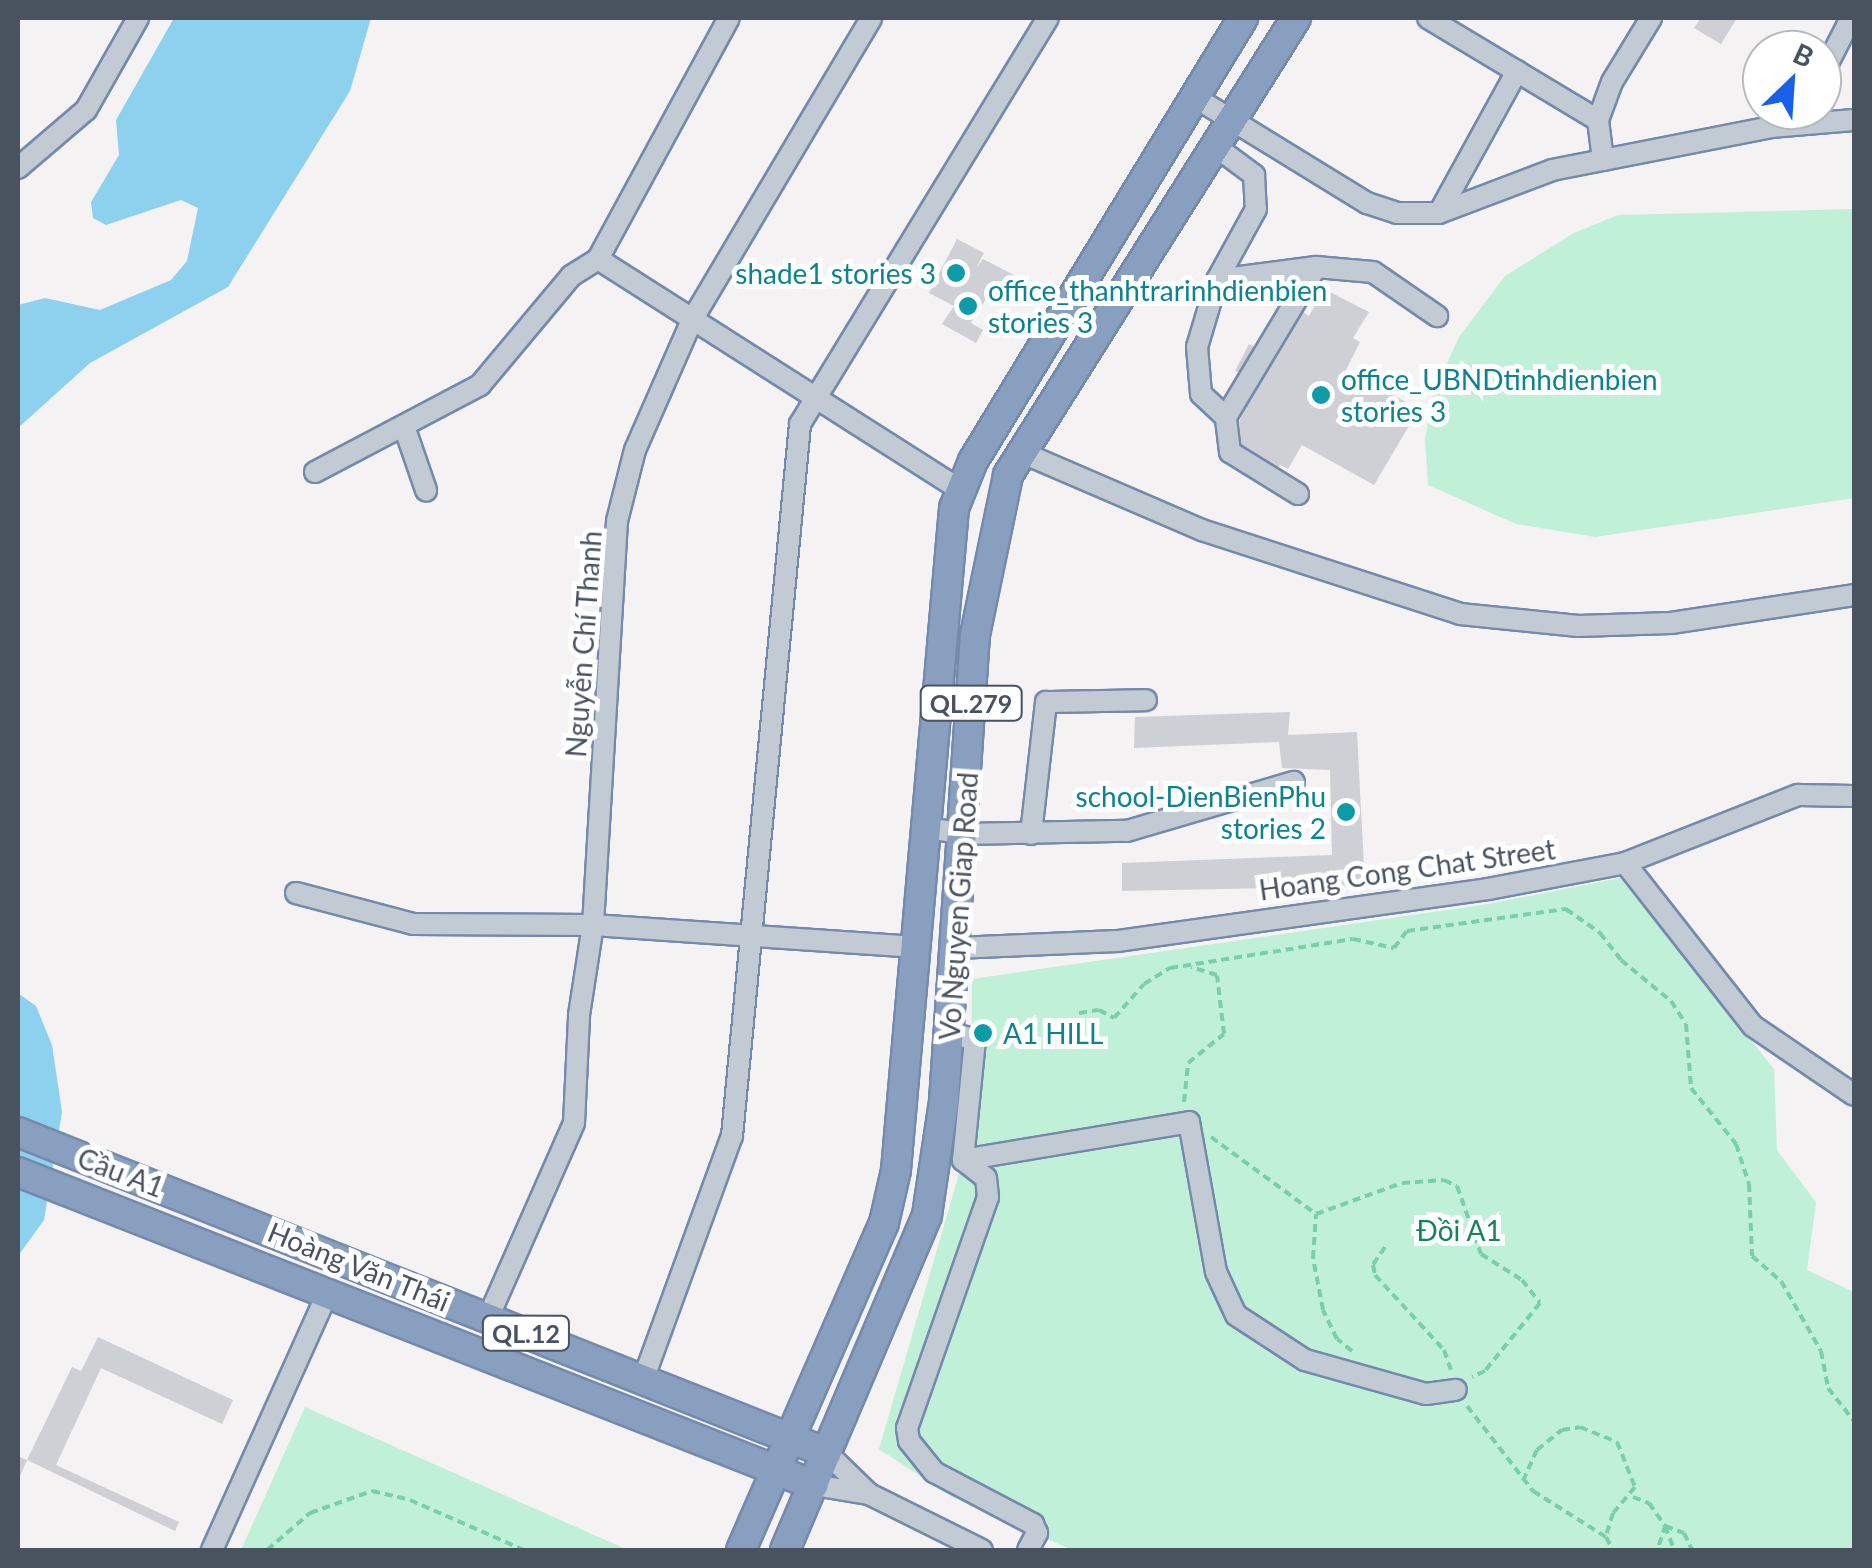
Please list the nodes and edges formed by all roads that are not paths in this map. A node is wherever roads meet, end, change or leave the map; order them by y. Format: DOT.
graph roads {
  1 [pos="138,18"];
  2 [pos="730,18"];
  3 [pos="871,18"];
  4 [pos="1048,18"];
  5 [pos="1243,18"];
  6 [pos="1296,18"];
  7 [pos="1428,18"];
  8 [pos="1642,21"];
  9 [pos="1517,71"];
  10 [pos="1196,98"];
  11 [pos="1598,120"];
  12 [pos="1232,122"];
  13 [pos="1742,130"];
  14 [pos="1215,146"];
  15 [pos="1603,160"];
  16 [pos="18,168"];
  17 [pos="1439,213"];
  18 [pos="1104,248"];
  19 [pos="598,259"];
  20 [pos="1316,268"];
  21 [pos="1138,270"];
  22 [pos="1217,280"];
  23 [pos="1437,316"];
  24 [pos="692,320"];
  25 [pos="815,400"];
  26 [pos="1226,417"];
  27 [pos="405,429"];
  28 [pos="1023,453"];
  29 [pos="314,472"];
  30 [pos="426,490"];
  31 [pos="961,490"];
  32 [pos="1298,494"];
  33 [pos="1854,596"];
  34 [pos="1146,700"];
  35 [pos="1294,782"];
  36 [pos="1854,796"];
  37 [pos="924,827"];
  38 [pos="964,834"];
  39 [pos="1032,834"];
  40 [pos="1625,863"];
  41 [pos="296,894"];
  42 [pos="594,925"];
  43 [pos="752,936"];
  44 [pos="916,947"];
  45 [pos="956,948"];
  46 [pos="949,1032"];
  47 [pos="1854,1095"];
  48 [pos="18,1132"];
  49 [pos="962,1160"];
  50 [pos="18,1172"];
  51 [pos="225,1213"];
  52 [pos="216,1250"];
  53 [pos="328,1292"];
  54 [pos="488,1318"];
  55 [pos="447,1338"];
  56 [pos="506,1362"];
  57 [pos="642,1380"];
  58 [pos="1456,1390"];
  59 [pos="788,1439"];
  60 [pos="828,1453"];
  61 [pos="776,1470"];
  62 [pos="814,1485"];
  63 [pos="868,1494"];
  64 [pos="212,1550"];
  65 [pos="740,1550"];
  66 [pos="785,1550"];
  67 [pos="982,1550"];
  68 [pos="1028,1550"];
  1 -- 16 [label="street"];
  2 -- 19 [label="street"];
  3 -- 24 [label="street, Nguyễn Chí Thanh"];
  4 -- 25 [label="street"];
  5 -- 10 [label="highway, Vo Nguyen Giap Road / QL.279"];
  6 -- 12 [label="highway, Vo Nguyen Giap Road / QL.279"];
  7 -- 9 [label="street"];
  8 -- 11 [label="street"];
  9 -- 11 [label="street"];
  9 -- 17 [label="street"];
  10 -- 12 [label="street"];
  10 -- 18 [label="highway, Vo Nguyen Giap Road / QL.279"];
  11 -- 15 [label="street"];
  12 -- 14 [label="highway, Vo Nguyen Giap Road / QL.279"];
  12 -- 17 [label="street"];
  13 -- 15 [label="street"];
  14 -- 21 [label="highway, Vo Nguyen Giap Road / QL.279"];
  14 -- 22 [label="street"];
  15 -- 17 [label="street"];
  18 -- 21 [label="highway"];
  18 -- 31 [label="highway, Vo Nguyen Giap Road / QL.279"];
  19 -- 24 [label="street"];
  19 -- 27 [label="street"];
  20 -- 22 [label="street"];
  20 -- 23 [label="street"];
  20 -- 26 [label="street"];
  21 -- 28 [label="highway, Vo Nguyen Giap Road / QL.279"];
  22 -- 26 [label="street"];
  24 -- 25 [label="street"];
  24 -- 42 [label="street, Nguyễn Chí Thanh"];
  25 -- 31 [label="street"];
  25 -- 43 [label="street"];
  26 -- 32 [label="street"];
  27 -- 29 [label="street"];
  27 -- 30 [label="street"];
  28 -- 33 [label="street"];
  28 -- 38 [label="highway, Vo Nguyen Giap Road / QL.279"];
  31 -- 37 [label="highway, Vo Nguyen Giap Road / QL.279"];
  34 -- 39 [label="street"];
  35 -- 39 [label="street"];
  36 -- 40 [label="street, Hoang Cong Chat Street"];
  37 -- 38 [label="street"];
  37 -- 44 [label="highway, Vo Nguyen Giap Road / QL.279"];
  38 -- 39 [label="street"];
  38 -- 45 [label="highway, Vo Nguyen Giap Road / QL.279"];
  40 -- 45 [label="street, Hoang Cong Chat Street"];
  40 -- 47 [label="street"];
  41 -- 42 [label="street"];
  42 -- 43 [label="street"];
  42 -- 54 [label="street, Nguyễn Chí Thanh"];
  43 -- 44 [label="street"];
  43 -- 57 [label="street"];
  44 -- 45 [label="highway"];
  44 -- 59 [label="highway, Vo Nguyen Giap Road / QL.279"];
  45 -- 46 [label="highway, Vo Nguyen Giap Road / QL.279"];
  46 -- 49 [label="street"];
  46 -- 60 [label="highway, Vo Nguyen Giap Road / QL.279"];
  48 -- 51 [label="highway, Cầu A1 / QL.12"];
  49 -- 58 [label="street"];
  49 -- 68 [label="street"];
  50 -- 52 [label="highway, Cầu A1 / QL.12"];
  51 -- 54 [label="highway, Hoàng Văn Thái / QL.12"];
  52 -- 53 [label="highway, Hoàng Văn Thái / QL.12"];
  53 -- 55 [label="highway, Hoàng Văn Thái / QL.12"];
  53 -- 64 [label="street"];
  54 -- 55 [label="highway"];
  54 -- 56 [label="highway"];
  54 -- 57 [label="highway, Hoàng Văn Thái / QL.12"];
  55 -- 56 [label="highway, Hoàng Văn Thái / QL.12"];
  56 -- 61 [label="highway, Hoàng Văn Thái / QL.12"];
  57 -- 59 [label="highway, Hoàng Văn Thái / QL.12"];
  59 -- 60 [label="highway, Hoàng Văn Thái / QL.12"];
  59 -- 61 [label="highway, Vo Nguyen Giap Road / QL.279"];
  60 -- 62 [label="highway, Vo Nguyen Giap Road / QL.279"];
  60 -- 63 [label="street"];
  61 -- 62 [label="highway, Hoàng Văn Thái"];
  61 -- 65 [label="highway, Vo Nguyen Giap Road / QL.279"];
  62 -- 63 [label="street"];
  62 -- 66 [label="highway, Vo Nguyen Giap Road / QL.279"];
  63 -- 67 [label="street"];
}
